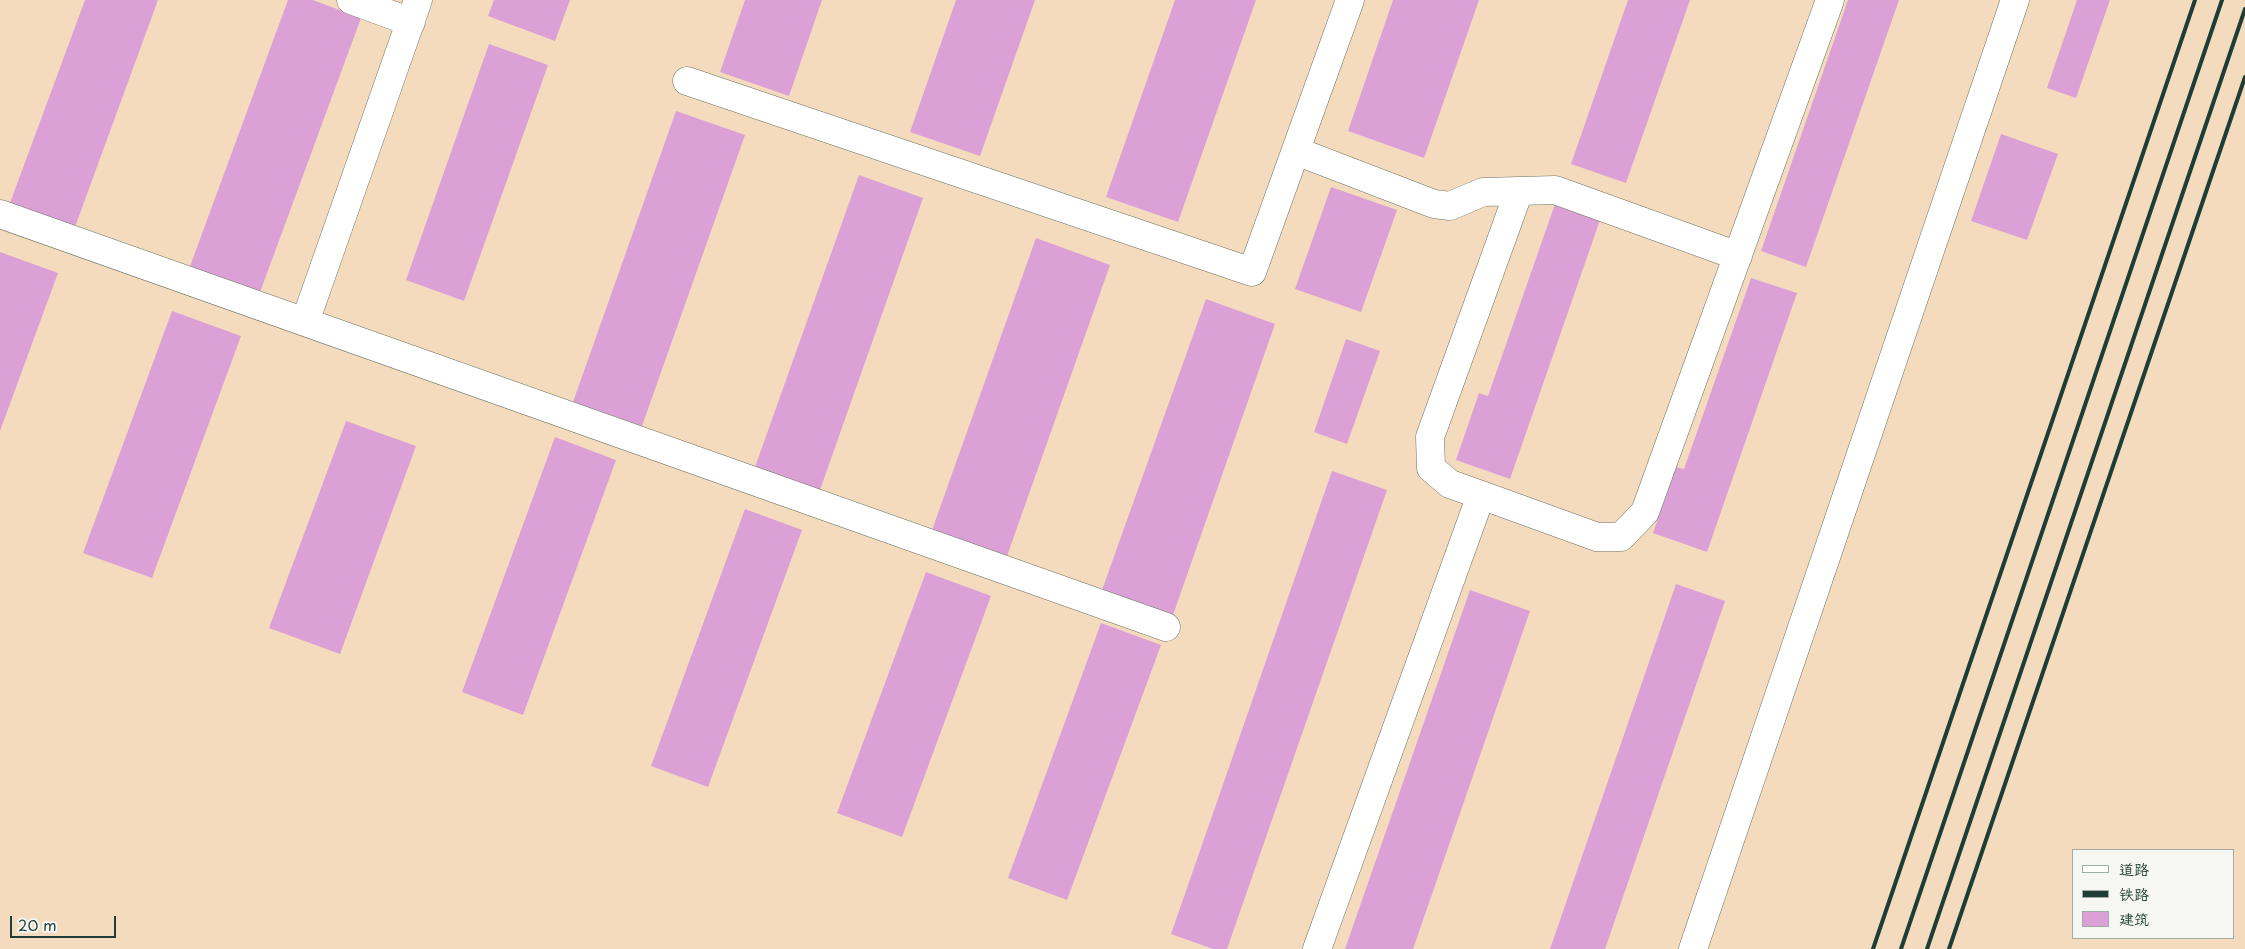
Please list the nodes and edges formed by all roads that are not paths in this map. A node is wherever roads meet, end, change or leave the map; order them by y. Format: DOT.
graph roads {
  1 [pos="351,0"];
  2 [pos="1350,0"];
  3 [pos="1830,0"];
  4 [pos="2015,0"];
  5 [pos="414,11"];
  6 [pos="687,80"];
  7 [pos="1296,150"];
  8 [pos="1519,191"];
  9 [pos="0,214"];
  10 [pos="1738,256"];
  11 [pos="305,322"];
  12 [pos="1481,495"];
  13 [pos="1166,627"];
  14 [pos="1317,949"];
  15 [pos="1693,949"];
  1 -- 5 [label="street"];
  2 -- 7 [label="street"];
  3 -- 10 [label="street"];
  4 -- 15 [label="street"];
  5 -- 11 [label="street"];
  6 -- 7 [label="street"];
  7 -- 8 [label="street"];
  8 -- 10 [label="street"];
  8 -- 12 [label="street"];
  9 -- 11 [label="street"];
  10 -- 12 [label="street"];
  11 -- 13 [label="street"];
  12 -- 14 [label="street"];
}
